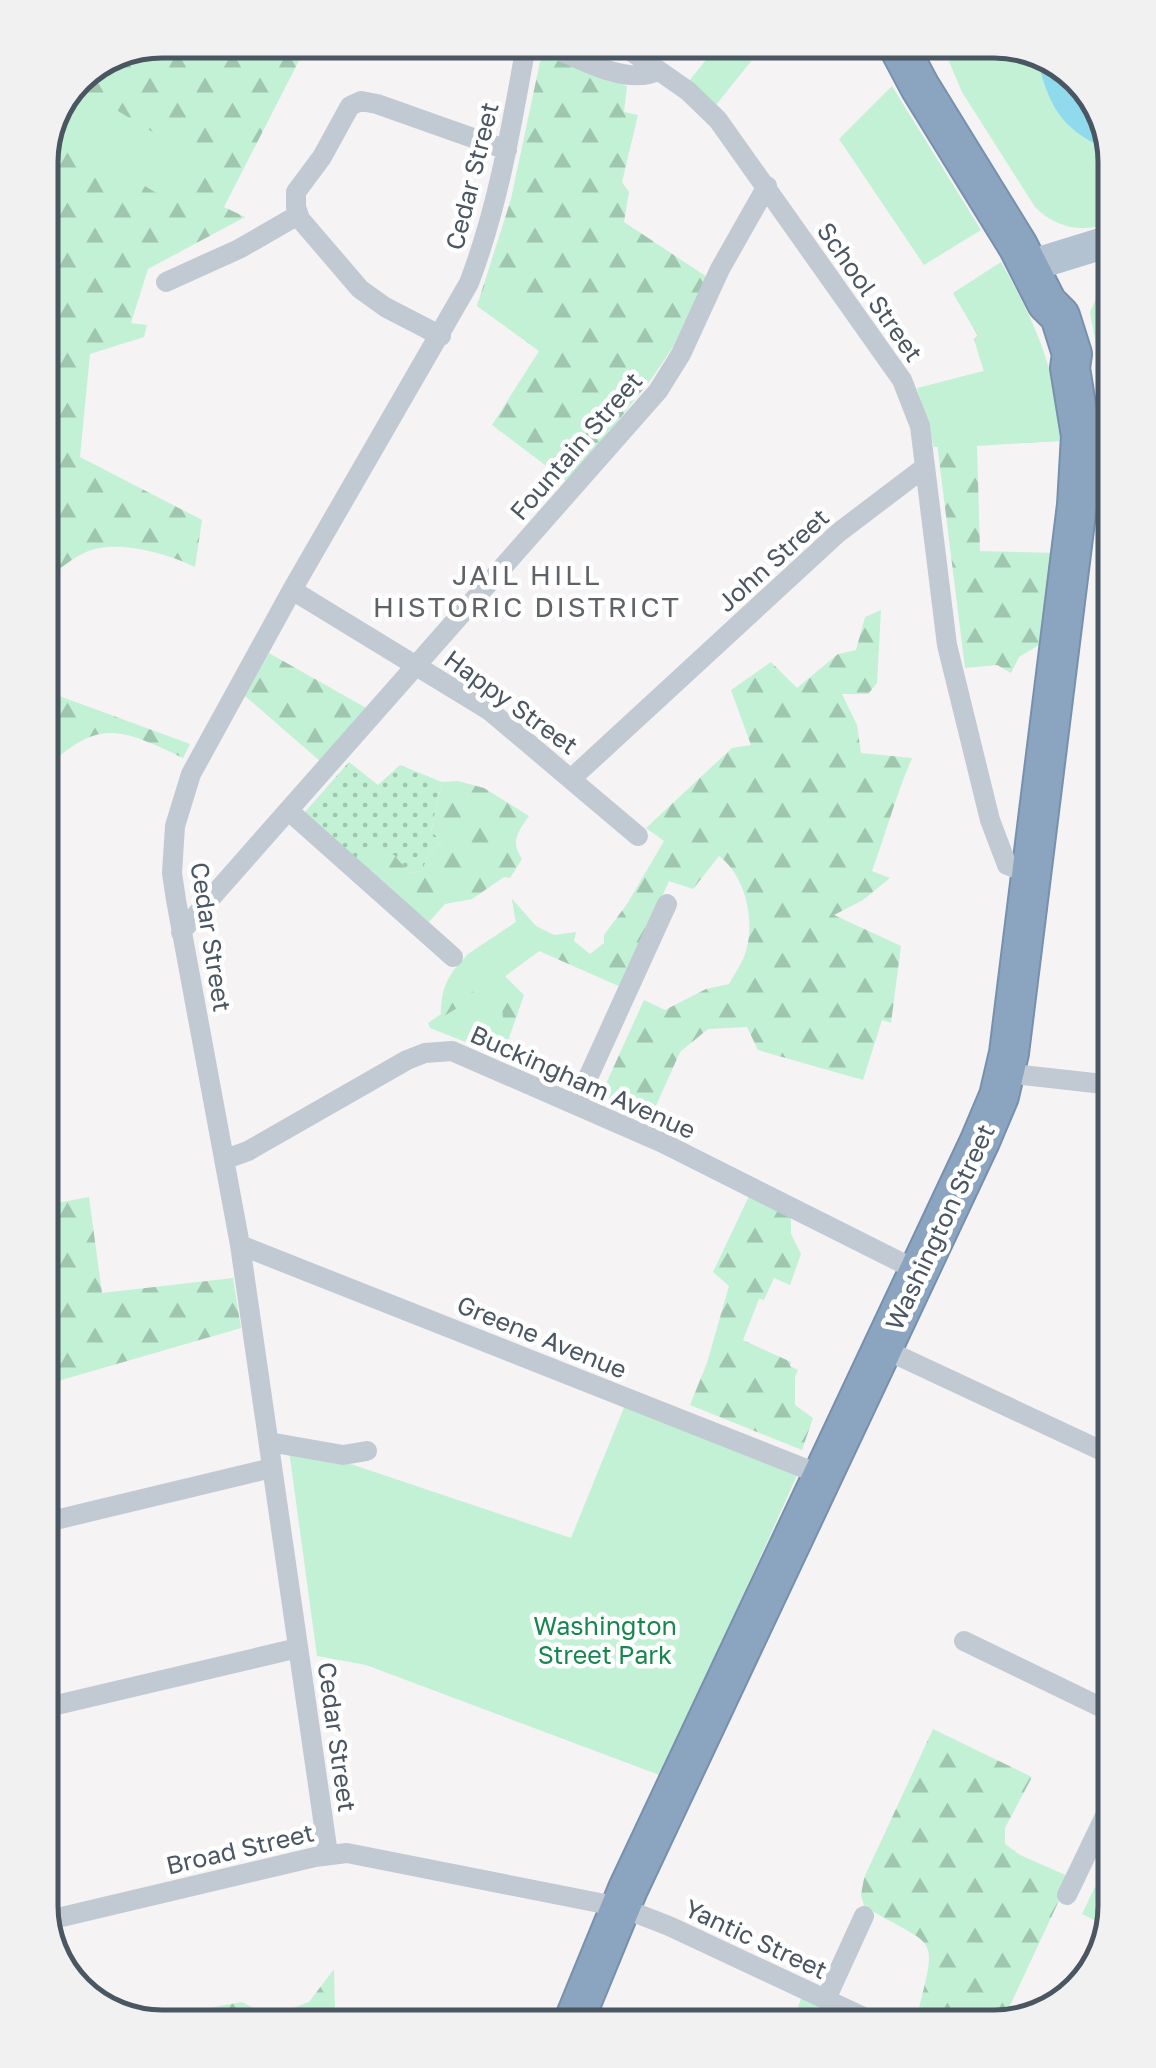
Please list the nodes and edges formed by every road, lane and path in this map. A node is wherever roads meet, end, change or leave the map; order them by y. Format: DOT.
graph roads {
  1 [pos="524,58"];
  2 [pos="581,58"];
  3 [pos="641,58"];
  4 [pos="905,58"];
  5 [pos="658,70"];
  6 [pos="507,150"];
  7 [pos="767,186"];
  8 [pos="298,215"];
  9 [pos="1098,244"];
  10 [pos="1029,266"];
  11 [pos="166,282"];
  12 [pos="440,336"];
  13 [pos="925,467"];
  14 [pos="292,590"];
  15 [pos="418,665"];
  16 [pos="572,778"];
  17 [pos="289,810"];
  18 [pos="638,836"];
  19 [pos="1031,874"];
  20 [pos="668,904"];
  21 [pos="181,932"];
  22 [pos="453,957"];
  23 [pos="1005,1073"];
  24 [pos="1098,1083"];
  25 [pos="576,1104"];
  26 [pos="226,1159"];
  27 [pos="240,1245"];
  28 [pos="920,1272"];
  29 [pos="884,1349"];
  30 [pos="269,1442"];
  31 [pos="1098,1449"];
  32 [pos="367,1450"];
  33 [pos="272,1468"];
  34 [pos="824,1476"];
  35 [pos="58,1519"];
  36 [pos="964,1641"];
  37 [pos="298,1648"];
  38 [pos="58,1705"];
  39 [pos="1098,1706"];
  40 [pos="1098,1830"];
  41 [pos="328,1854"];
  42 [pos="1067,1895"];
  43 [pos="620,1907"];
  44 [pos="864,1916"];
  45 [pos="59,1918"];
  46 [pos="826,1999"];
  47 [pos="578,2010"];
  48 [pos="849,2010"];
  1 -- 6 [label="street, Cedar Street"];
  2 -- 5 [label="street"];
  3 -- 5 [label="street, School Street"];
  4 -- 10 [label="highway, Washington Street"];
  5 -- 7 [label="street, School Street"];
  6 -- 8 [label="street"];
  6 -- 12 [label="street, Cedar Street"];
  7 -- 13 [label="street, School Street"];
  7 -- 15 [label="street, Fountain Street"];
  8 -- 11 [label="street"];
  8 -- 12 [label="street"];
  9 -- 10 [label="main road"];
  10 -- 19 [label="highway, Washington Street"];
  12 -- 14 [label="street, Cedar Street"];
  13 -- 16 [label="street, John Street"];
  13 -- 19 [label="street, School Street"];
  14 -- 15 [label="street, Happy Street"];
  14 -- 21 [label="street, Cedar Street"];
  15 -- 16 [label="street, Happy Street"];
  15 -- 17 [label="street, Fountain Street"];
  16 -- 18 [label="street, Happy Street"];
  17 -- 21 [label="street, Fountain Street"];
  17 -- 22 [label="street"];
  19 -- 23 [label="highway, Washington Street"];
  20 -- 25 [label="street"];
  21 -- 26 [label="street, Cedar Street"];
  23 -- 24 [label="street"];
  23 -- 28 [label="highway, Washington Street"];
  25 -- 26 [label="street, Buckingham Avenue"];
  25 -- 28 [label="street, Buckingham Avenue"];
  26 -- 27 [label="street, Cedar Street"];
  27 -- 30 [label="street, Cedar Street"];
  27 -- 34 [label="street, Greene Avenue"];
  28 -- 29 [label="highway, Washington Street"];
  29 -- 31 [label="street"];
  29 -- 34 [label="highway, Washington Street"];
  30 -- 32 [label="street"];
  30 -- 33 [label="street, Cedar Street"];
  33 -- 35 [label="street"];
  33 -- 37 [label="street, Cedar Street"];
  34 -- 43 [label="highway, Washington Street"];
  36 -- 39 [label="street"];
  37 -- 38 [label="street"];
  37 -- 41 [label="street, Cedar Street"];
  40 -- 42 [label="street"];
  41 -- 43 [label="street, Broad Street"];
  41 -- 45 [label="street, Broad Street"];
  43 -- 46 [label="street, Yantic Street"];
  43 -- 47 [label="highway, Washington Street"];
  44 -- 46 [label="street"];
  46 -- 48 [label="street, Yantic Street"];
}
